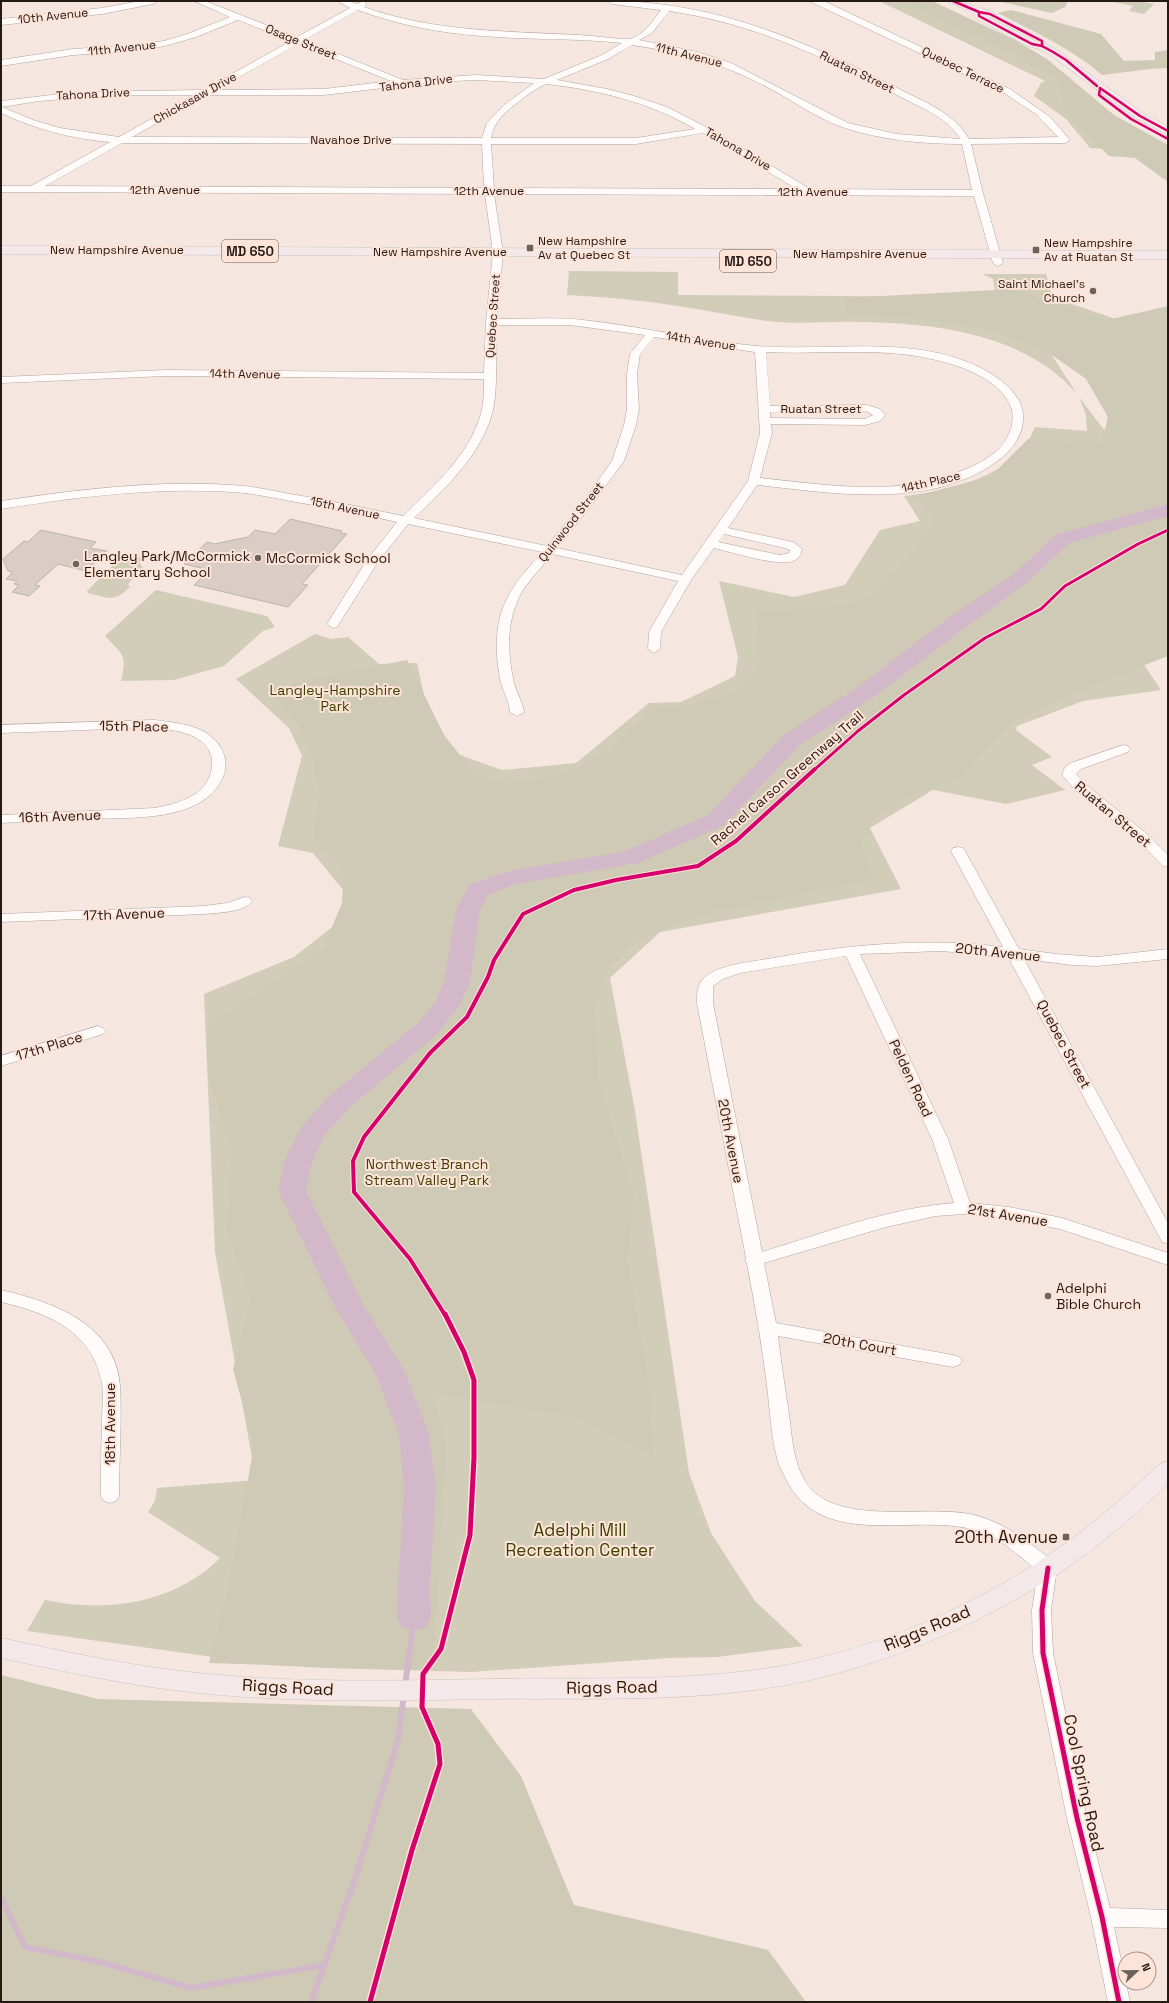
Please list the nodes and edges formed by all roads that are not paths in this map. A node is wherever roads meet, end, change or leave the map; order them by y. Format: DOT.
graph roads {
  1 [pos="153,1"];
  2 [pos="198,1"];
  3 [pos="341,1"];
  4 [pos="369,1"];
  5 [pos="612,1"];
  6 [pos="685,1"];
  7 [pos="813,1"];
  8 [pos="953,1"];
  9 [pos="358,8"];
  10 [pos="667,8"];
  11 [pos="238,17"];
  12 [pos="1,22"];
  13 [pos="298,40"];
  14 [pos="632,42"];
  15 [pos="1,63"];
  16 [pos="544,82"];
  17 [pos="222,83"];
  18 [pos="403,83"];
  19 [pos="1100,88"];
  20 [pos="204,93"];
  21 [pos="241,93"];
  22 [pos="1,104"];
  23 [pos="1,109"];
  24 [pos="705,130"];
  25 [pos="1168,131"];
  26 [pos="1168,139"];
  27 [pos="119,140"];
  28 [pos="486,140"];
  29 [pos="966,141"];
  30 [pos="1026,141"];
  31 [pos="1,189"];
  32 [pos="32,189"];
  33 [pos="489,191"];
  34 [pos="807,192"];
  35 [pos="978,192"];
  36 [pos="1,250"];
  37 [pos="1168,255"];
  38 [pos="498,256"];
  39 [pos="1,258"];
  40 [pos="997,259"];
  41 [pos="1168,264"];
  42 [pos="491,322"];
  43 [pos="652,333"];
  44 [pos="760,349"];
  45 [pos="913,353"];
  46 [pos="489,376"];
  47 [pos="1,380"];
  48 [pos="765,409"];
  49 [pos="766,421"];
  50 [pos="754,481"];
  51 [pos="1,505"];
  52 [pos="404,521"];
  53 [pos="721,530"];
  54 [pos="711,544"];
  55 [pos="548,551"];
  56 [pos="685,579"];
  57 [pos="333,624"];
  58 [pos="654,649"];
  59 [pos="517,712"];
  60 [pos="1,729"];
  61 [pos="1123,749"];
  62 [pos="119,814"];
  63 [pos="1,819"];
  64 [pos="958,851"];
  65 [pos="1168,863"];
  66 [pos="245,901"];
  67 [pos="1,918"];
  68 [pos="851,950"];
  69 [pos="1014,952"];
  70 [pos="1168,954"];
  71 [pos="98,1031"];
  72 [pos="1,1061"];
  73 [pos="964,1208"];
  74 [pos="1168,1238"];
  75 [pos="1168,1259"];
  76 [pos="754,1260"];
  77 [pos="1,1296"];
  78 [pos="768,1328"];
  79 [pos="953,1361"];
  80 [pos="1168,1470"];
  81 [pos="110,1496"];
  82 [pos="1048,1568"];
  83 [pos="1,1648"];
  84 [pos="1102,1917"];
  85 [pos="1168,1919"];
  86 [pos="1120,2002"];
  1 -- 12 [label="street, 10th Avenue"];
  2 -- 11 [label="street, Osage Street"];
  3 -- 9 [label="street, 11th Avenue"];
  4 -- 9 [label="street"];
  5 -- 10 [label="street, Ruatan Street"];
  6 -- 10 [label="street"];
  7 -- 30 [label="street, Quebec Terrace"];
  8 -- 19 [label="main road"];
  9 -- 13 [label="street, Chickasaw Drive"];
  9 -- 14 [label="street, 11th Avenue"];
  10 -- 14 [label="street, Quebec Street"];
  10 -- 29 [label="street, Ruatan Street"];
  11 -- 13 [label="street, Osage Street"];
  11 -- 15 [label="street, 11th Avenue"];
  13 -- 17 [label="street, Chickasaw Drive"];
  13 -- 18 [label="street, Osage Street"];
  14 -- 16 [label="street, Quebec Street"];
  14 -- 29 [label="street, 11th Avenue"];
  16 -- 18 [label="street, Tahona Drive"];
  16 -- 24 [label="street, Tahona Drive"];
  16 -- 28 [label="street, Quebec Street"];
  17 -- 20 [label="street, Chickasaw Drive"];
  17 -- 21 [label="street"];
  18 -- 21 [label="street, Tahona Drive"];
  19 -- 25 [label="main road"];
  19 -- 26 [label="main road"];
  20 -- 21 [label="street, Tahona Drive"];
  20 -- 22 [label="street, Tahona Drive"];
  20 -- 27 [label="street, Chickasaw Drive"];
  23 -- 27 [label="street, Navahoe Drive"];
  24 -- 28 [label="street, Navahoe Drive"];
  24 -- 34 [label="street, Tahona Drive"];
  27 -- 28 [label="street, Navahoe Drive"];
  27 -- 32 [label="street, Chickasaw Drive"];
  28 -- 33 [label="street, Quebec Street"];
  29 -- 30 [label="street, 11th Avenue"];
  29 -- 35 [label="street, Ruatan Street"];
  31 -- 32 [label="street, 12th Avenue"];
  32 -- 33 [label="street, 12th Avenue"];
  33 -- 34 [label="street, 12th Avenue"];
  33 -- 38 [label="street, Quebec Street"];
  34 -- 35 [label="street, 12th Avenue"];
  35 -- 40 [label="street, Ruatan Street"];
  36 -- 38 [label="main road, New Hampshire Avenue / MD 650"];
  37 -- 40 [label="main road, New Hampshire Avenue / MD 650"];
  38 -- 39 [label="main road, New Hampshire Avenue / MD 650"];
  38 -- 40 [label="main road, New Hampshire Avenue / MD 650"];
  38 -- 42 [label="street, Quebec Street"];
  40 -- 41 [label="main road, New Hampshire Avenue / MD 650"];
  42 -- 43 [label="street, 14th Avenue"];
  42 -- 46 [label="street, Quebec Street"];
  43 -- 44 [label="street, 14th Avenue"];
  43 -- 55 [label="street, Quinwood Street"];
  44 -- 45 [label="street, 14th Avenue"];
  44 -- 48 [label="street, Ruatan Street"];
  45 -- 50 [label="street, 14th Place"];
  46 -- 47 [label="street, 14th Avenue"];
  46 -- 52 [label="street, Quebec Street"];
  48 -- 49 [label="street, Ruatan Street"];
  48 -- 49 [label="street, Ruatan Street"];
  49 -- 50 [label="street, Ruatan Street"];
  50 -- 53 [label="street, Ruatan Street"];
  51 -- 52 [label="street, 15th Avenue"];
  52 -- 55 [label="street, 15th Avenue"];
  52 -- 57 [label="street, Quebec Street"];
  53 -- 54 [label="street, Ruatan Street"];
  53 -- 54 [label="street"];
  54 -- 56 [label="street, Ruatan Street"];
  55 -- 56 [label="street, 15th Avenue"];
  55 -- 59 [label="street, Quinwood Street"];
  56 -- 58 [label="street, Ruatan Street"];
  60 -- 62 [label="street, 15th Place"];
  61 -- 65 [label="street, Ruatan Street"];
  62 -- 63 [label="street, 16th Avenue"];
  64 -- 69 [label="street, Quebec Street"];
  66 -- 67 [label="street, 17th Avenue"];
  68 -- 69 [label="street, 20th Avenue"];
  68 -- 73 [label="street, Pelden Road"];
  68 -- 76 [label="street, 20th Avenue"];
  69 -- 70 [label="street, 20th Avenue"];
  69 -- 74 [label="street, Quebec Street"];
  71 -- 72 [label="street, 17th Place"];
  73 -- 75 [label="street, 21st Avenue"];
  73 -- 76 [label="street, 21st Avenue"];
  76 -- 78 [label="street, 20th Avenue"];
  77 -- 81 [label="street, 18th Avenue"];
  78 -- 79 [label="street, 20th Court"];
  78 -- 82 [label="street, 20th Avenue"];
  80 -- 82 [label="main road, Riggs Road"];
  82 -- 83 [label="main road, Riggs Road"];
  82 -- 84 [label="street, Cool Spring Road"];
  84 -- 85 [label="street"];
  84 -- 86 [label="street, Cool Spring Road"];
}
